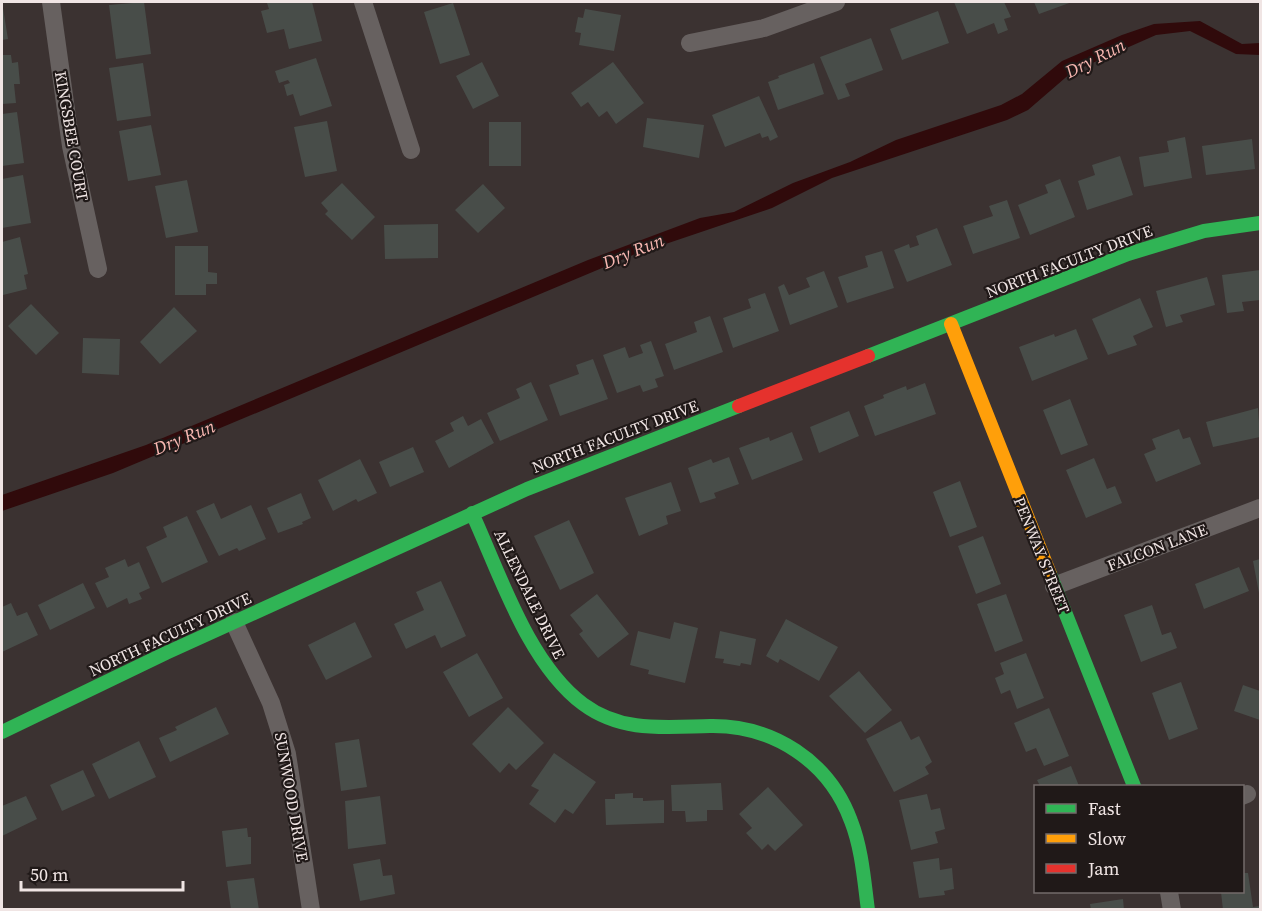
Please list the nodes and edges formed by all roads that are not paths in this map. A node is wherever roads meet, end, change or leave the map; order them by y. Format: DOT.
graph roads {
  1 [pos="51,2"];
  2 [pos="363,2"];
  3 [pos="836,2"];
  4 [pos="690,43"];
  5 [pos="411,150"];
  6 [pos="1260,223"];
  7 [pos="98,269"];
  8 [pos="951,324"];
  9 [pos="1260,508"];
  10 [pos="472,513"];
  11 [pos="1054,586"];
  12 [pos="234,622"];
  13 [pos="2,732"];
  14 [pos="1134,785"];
  15 [pos="1169,893"];
  16 [pos="311,909"];
  17 [pos="868,909"];
  18 [pos="1172,909"];
  1 -- 7 [label="street, KINGSBEE COURT"];
  2 -- 5 [label="street"];
  3 -- 4 [label="street"];
  6 -- 8 [label="street, NORTH FACULTY DRIVE"];
  8 -- 10 [label="street, NORTH FACULTY DRIVE"];
  8 -- 11 [label="street, PENWAY STREET"];
  9 -- 11 [label="street, FALCON LANE"];
  10 -- 12 [label="street, NORTH FACULTY DRIVE"];
  10 -- 17 [label="street, ALLENDALE DRIVE"];
  11 -- 14 [label="street, PENWAY STREET"];
  12 -- 13 [label="street, NORTH FACULTY DRIVE"];
  12 -- 16 [label="street, SUNWOOD DRIVE"];
  15 -- 18 [label="street"];
}
